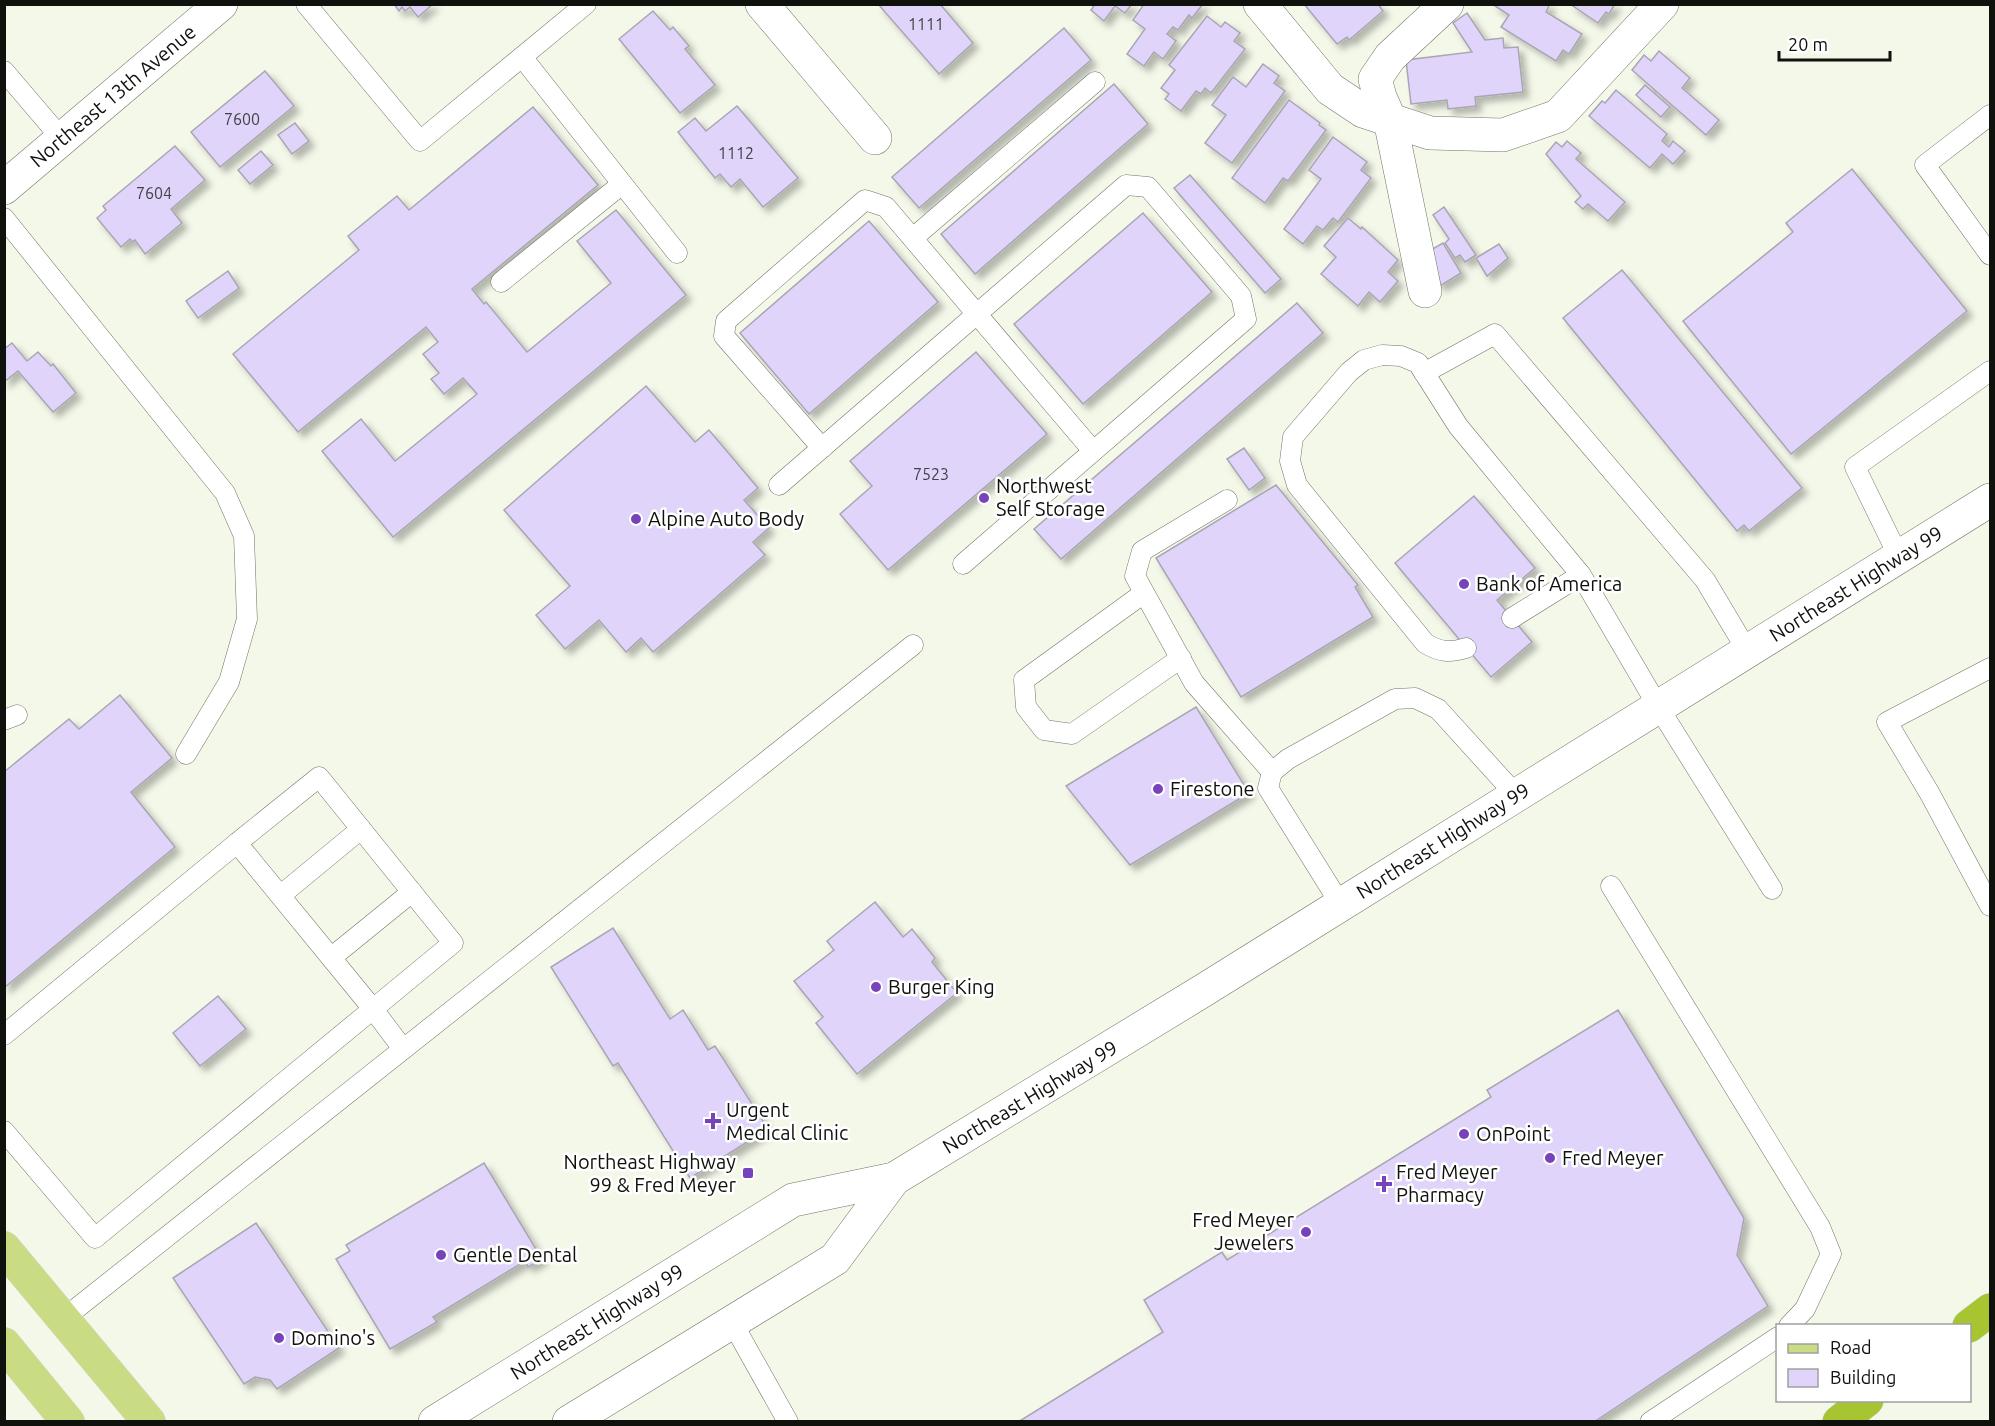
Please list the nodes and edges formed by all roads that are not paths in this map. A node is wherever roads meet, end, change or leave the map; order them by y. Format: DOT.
graph roads {
  1 [pos="220,4"];
  2 [pos="306,4"];
  3 [pos="586,4"];
  4 [pos="762,4"];
  5 [pos="1260,4"];
  6 [pos="1447,4"];
  7 [pos="1662,4"];
  8 [pos="522,57"];
  9 [pos="4,70"];
  10 [pos="1095,82"];
  11 [pos="1990,115"];
  12 [pos="1390,120"];
  13 [pos="875,138"];
  14 [pos="62,139"];
  15 [pos="622,184"];
  16 [pos="4,188"];
  17 [pos="4,218"];
  18 [pos="913,238"];
  19 [pos="677,253"];
  20 [pos="1990,255"];
  21 [pos="501,282"];
  22 [pos="1425,291"];
  23 [pos="977,315"];
  24 [pos="1990,371"];
  25 [pos="1424,373"];
  26 [pos="822,448"];
  27 [pos="1093,451"];
  28 [pos="779,485"];
  29 [pos="1227,500"];
  30 [pos="1990,500"];
  31 [pos="1899,557"];
  32 [pos="963,564"];
  33 [pos="1581,575"];
  34 [pos="1144,593"];
  35 [pos="1512,618"];
  36 [pos="914,645"];
  37 [pos="1466,648"];
  38 [pos="1748,652"];
  39 [pos="1181,658"];
  40 [pos="1990,668"];
  41 [pos="1659,708"];
  42 [pos="186,754"];
  43 [pos="1272,772"];
  44 [pos="1517,796"];
  45 [pos="361,830"];
  46 [pos="237,843"];
  47 [pos="1611,886"];
  48 [pos="1772,889"];
  49 [pos="411,892"];
  50 [pos="281,895"];
  51 [pos="1341,905"];
  52 [pos="1990,906"];
  53 [pos="332,957"];
  54 [pos="373,1009"];
  55 [pos="4,1035"];
  56 [pos="404,1049"];
  57 [pos="4,1131"];
  58 [pos="894,1179"];
  59 [pos="4,1248"];
  60 [pos="1990,1310"];
  61 [pos="63,1319"];
  62 [pos="732,1322"];
  63 [pos="1791,1324"];
  64 [pos="1971,1324"];
  65 [pos="1776,1338"];
  66 [pos="4,1344"];
  67 [pos="1867,1402"];
  68 [pos="68,1422"];
  69 [pos="149,1422"];
  70 [pos="435,1422"];
  71 [pos="569,1422"];
  72 [pos="789,1422"];
  73 [pos="1650,1422"];
  74 [pos="1839,1422"];
  1 -- 14 [label="main road, Northeast 13th Avenue"];
  2 -- 8 [label="lane"];
  3 -- 8 [label="lane"];
  4 -- 13 [label="main road"];
  5 -- 12 [label="main road"];
  6 -- 12 [label="main road"];
  7 -- 12 [label="main road"];
  8 -- 15 [label="lane"];
  9 -- 14 [label="lane"];
  10 -- 18 [label="lane"];
  11 -- 20 [label="lane"];
  12 -- 22 [label="main road"];
  14 -- 16 [label="main road, Northeast 13th Avenue"];
  15 -- 19 [label="lane"];
  15 -- 21 [label="lane"];
  17 -- 42 [label="lane"];
  18 -- 23 [label="lane"];
  18 -- 26 [label="lane"];
  23 -- 26 [label="lane"];
  23 -- 27 [label="lane"];
  23 -- 27 [label="lane"];
  24 -- 31 [label="lane"];
  25 -- 33 [label="lane"];
  25 -- 37 [label="lane"];
  25 -- 38 [label="lane"];
  26 -- 28 [label="lane"];
  27 -- 32 [label="lane"];
  29 -- 34 [label="lane"];
  30 -- 31 [label="main road, Northeast Highway 99"];
  31 -- 38 [label="main road, Northeast Highway 99"];
  33 -- 35 [label="lane"];
  33 -- 41 [label="lane"];
  34 -- 39 [label="lane"];
  34 -- 39 [label="lane"];
  36 -- 56 [label="lane"];
  38 -- 41 [label="main road, Northeast Highway 99"];
  39 -- 43 [label="lane"];
  40 -- 52 [label="lane"];
  41 -- 44 [label="main road, Northeast Highway 99"];
  41 -- 48 [label="lane"];
  43 -- 44 [label="lane"];
  43 -- 51 [label="lane"];
  44 -- 51 [label="main road, Northeast Highway 99"];
  45 -- 46 [label="lane"];
  45 -- 49 [label="lane"];
  45 -- 50 [label="lane"];
  46 -- 50 [label="lane"];
  46 -- 55 [label="lane"];
  47 -- 63 [label="lane"];
  49 -- 53 [label="lane"];
  49 -- 54 [label="lane"];
  50 -- 53 [label="lane"];
  51 -- 58 [label="main road, Northeast Highway 99"];
  53 -- 54 [label="lane"];
  54 -- 56 [label="lane"];
  54 -- 57 [label="lane"];
  56 -- 61 [label="lane"];
  58 -- 62 [label="main road, Northeast Highway 99"];
  58 -- 70 [label="main road, Northeast Highway 99"];
  59 -- 61 [label="main road"];
  60 -- 64 [label="highway"];
  61 -- 69 [label="main road"];
  62 -- 71 [label="main road, Northeast Highway 99"];
  62 -- 72 [label="lane"];
  65 -- 73 [label="lane"];
  66 -- 68 [label="main road"];
  67 -- 74 [label="highway"];
}
